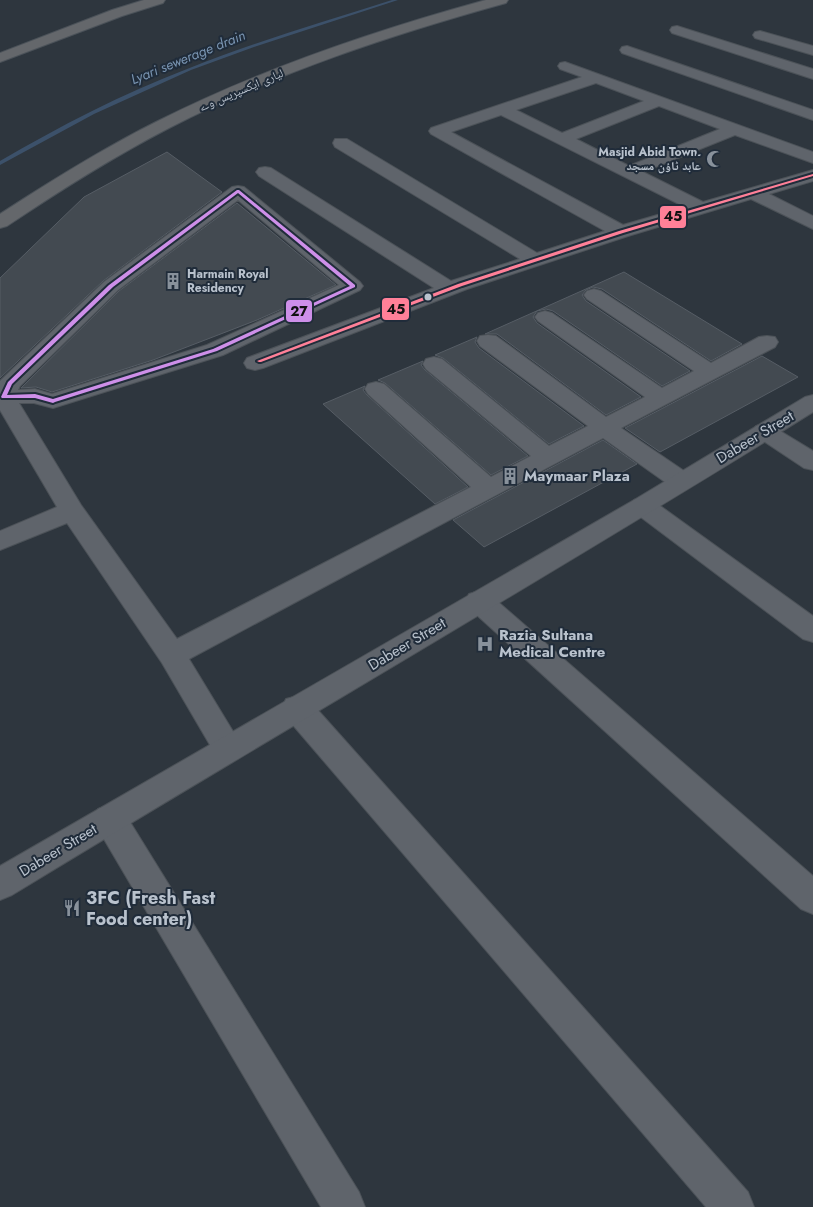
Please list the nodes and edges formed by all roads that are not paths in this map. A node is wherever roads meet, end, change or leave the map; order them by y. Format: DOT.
graph roads {
  1 [pos="158,0"];
  2 [pos="500,0"];
  3 [pos="677,30"];
  4 [pos="760,34"];
  5 [pos="696,37"];
  6 [pos="627,50"];
  7 [pos="813,51"];
  8 [pos="0,58"];
  9 [pos="654,59"];
  10 [pos="565,66"];
  11 [pos="813,74"];
  12 [pos="596,78"];
  13 [pos="658,101"];
  14 [pos="502,109"];
  15 [pos="813,115"];
  16 [pos="734,129"];
  17 [pos="561,139"];
  18 [pos="341,143"];
  19 [pos="813,158"];
  20 [pos="265,172"];
  21 [pos="629,172"];
  22 [pos="813,175"];
  23 [pos="753,193"];
  24 [pos="701,208"];
  25 [pos="0,222"];
  26 [pos="813,223"];
  27 [pos="621,232"];
  28 [pos="535,260"];
  29 [pos="449,289"];
  30 [pos="594,296"];
  31 [pos="545,317"];
  32 [pos="488,341"];
  33 [pos="767,342"];
  34 [pos="255,363"];
  35 [pos="434,364"];
  36 [pos="710,372"];
  37 [pos="376,389"];
  38 [pos="4,397"];
  39 [pos="661,398"];
  40 [pos="813,402"];
  41 [pos="604,428"];
  42 [pos="764,431"];
  43 [pos="548,458"];
  44 [pos="813,462"];
  45 [pos="682,481"];
  46 [pos="488,489"];
  47 [pos="643,506"];
  48 [pos="72,512"];
  49 [pos="0,541"];
  50 [pos="479,601"];
  51 [pos="813,632"];
  52 [pos="172,655"];
  53 [pos="298,708"];
  54 [pos="228,748"];
  55 [pos="110,819"];
  56 [pos="0,884"];
  57 [pos="813,898"];
  58 [pos="344,1207"];
  59 [pos="733,1207"];
  1 -- 8 [label="highway"];
  2 -- 25 [label="highway, لیاری ایکسپریس وے"];
  3 -- 5 [label="street"];
  4 -- 7 [label="street"];
  5 -- 9 [label="street"];
  5 -- 11 [label="street"];
  6 -- 9 [label="street"];
  9 -- 15 [label="street"];
  10 -- 12 [label="street"];
  12 -- 13 [label="street"];
  12 -- 14 [label="street"];
  13 -- 16 [label="street"];
  13 -- 17 [label="street"];
  14 -- 17 [label="street"];
  14 -- 27 [label="street"];
  16 -- 19 [label="street"];
  16 -- 21 [label="street"];
  17 -- 21 [label="street"];
  18 -- 28 [label="street"];
  20 -- 29 [label="street"];
  21 -- 24 [label="street"];
  22 -- 23 [label="street"];
  23 -- 24 [label="street"];
  23 -- 26 [label="street"];
  24 -- 27 [label="street"];
  27 -- 28 [label="street"];
  28 -- 29 [label="street"];
  29 -- 34 [label="street"];
  30 -- 36 [label="street"];
  31 -- 39 [label="street"];
  32 -- 41 [label="street"];
  33 -- 36 [label="street"];
  35 -- 43 [label="street"];
  36 -- 39 [label="street"];
  37 -- 46 [label="street"];
  38 -- 38 [label="street"];
  38 -- 48 [label="street"];
  39 -- 41 [label="street"];
  40 -- 42 [label="street, Dabeer Street"];
  41 -- 43 [label="street"];
  41 -- 45 [label="street"];
  42 -- 44 [label="street"];
  42 -- 45 [label="street, Dabeer Street"];
  43 -- 46 [label="street"];
  45 -- 47 [label="street, Dabeer Street"];
  46 -- 52 [label="street"];
  47 -- 50 [label="street, Dabeer Street"];
  47 -- 51 [label="street"];
  48 -- 49 [label="street"];
  48 -- 52 [label="street"];
  50 -- 53 [label="street, Dabeer Street"];
  50 -- 57 [label="street"];
  52 -- 54 [label="street"];
  53 -- 54 [label="street, Dabeer Street"];
  53 -- 59 [label="street"];
  54 -- 55 [label="street, Dabeer Street"];
  55 -- 56 [label="street, Dabeer Street"];
  55 -- 58 [label="street"];
}
